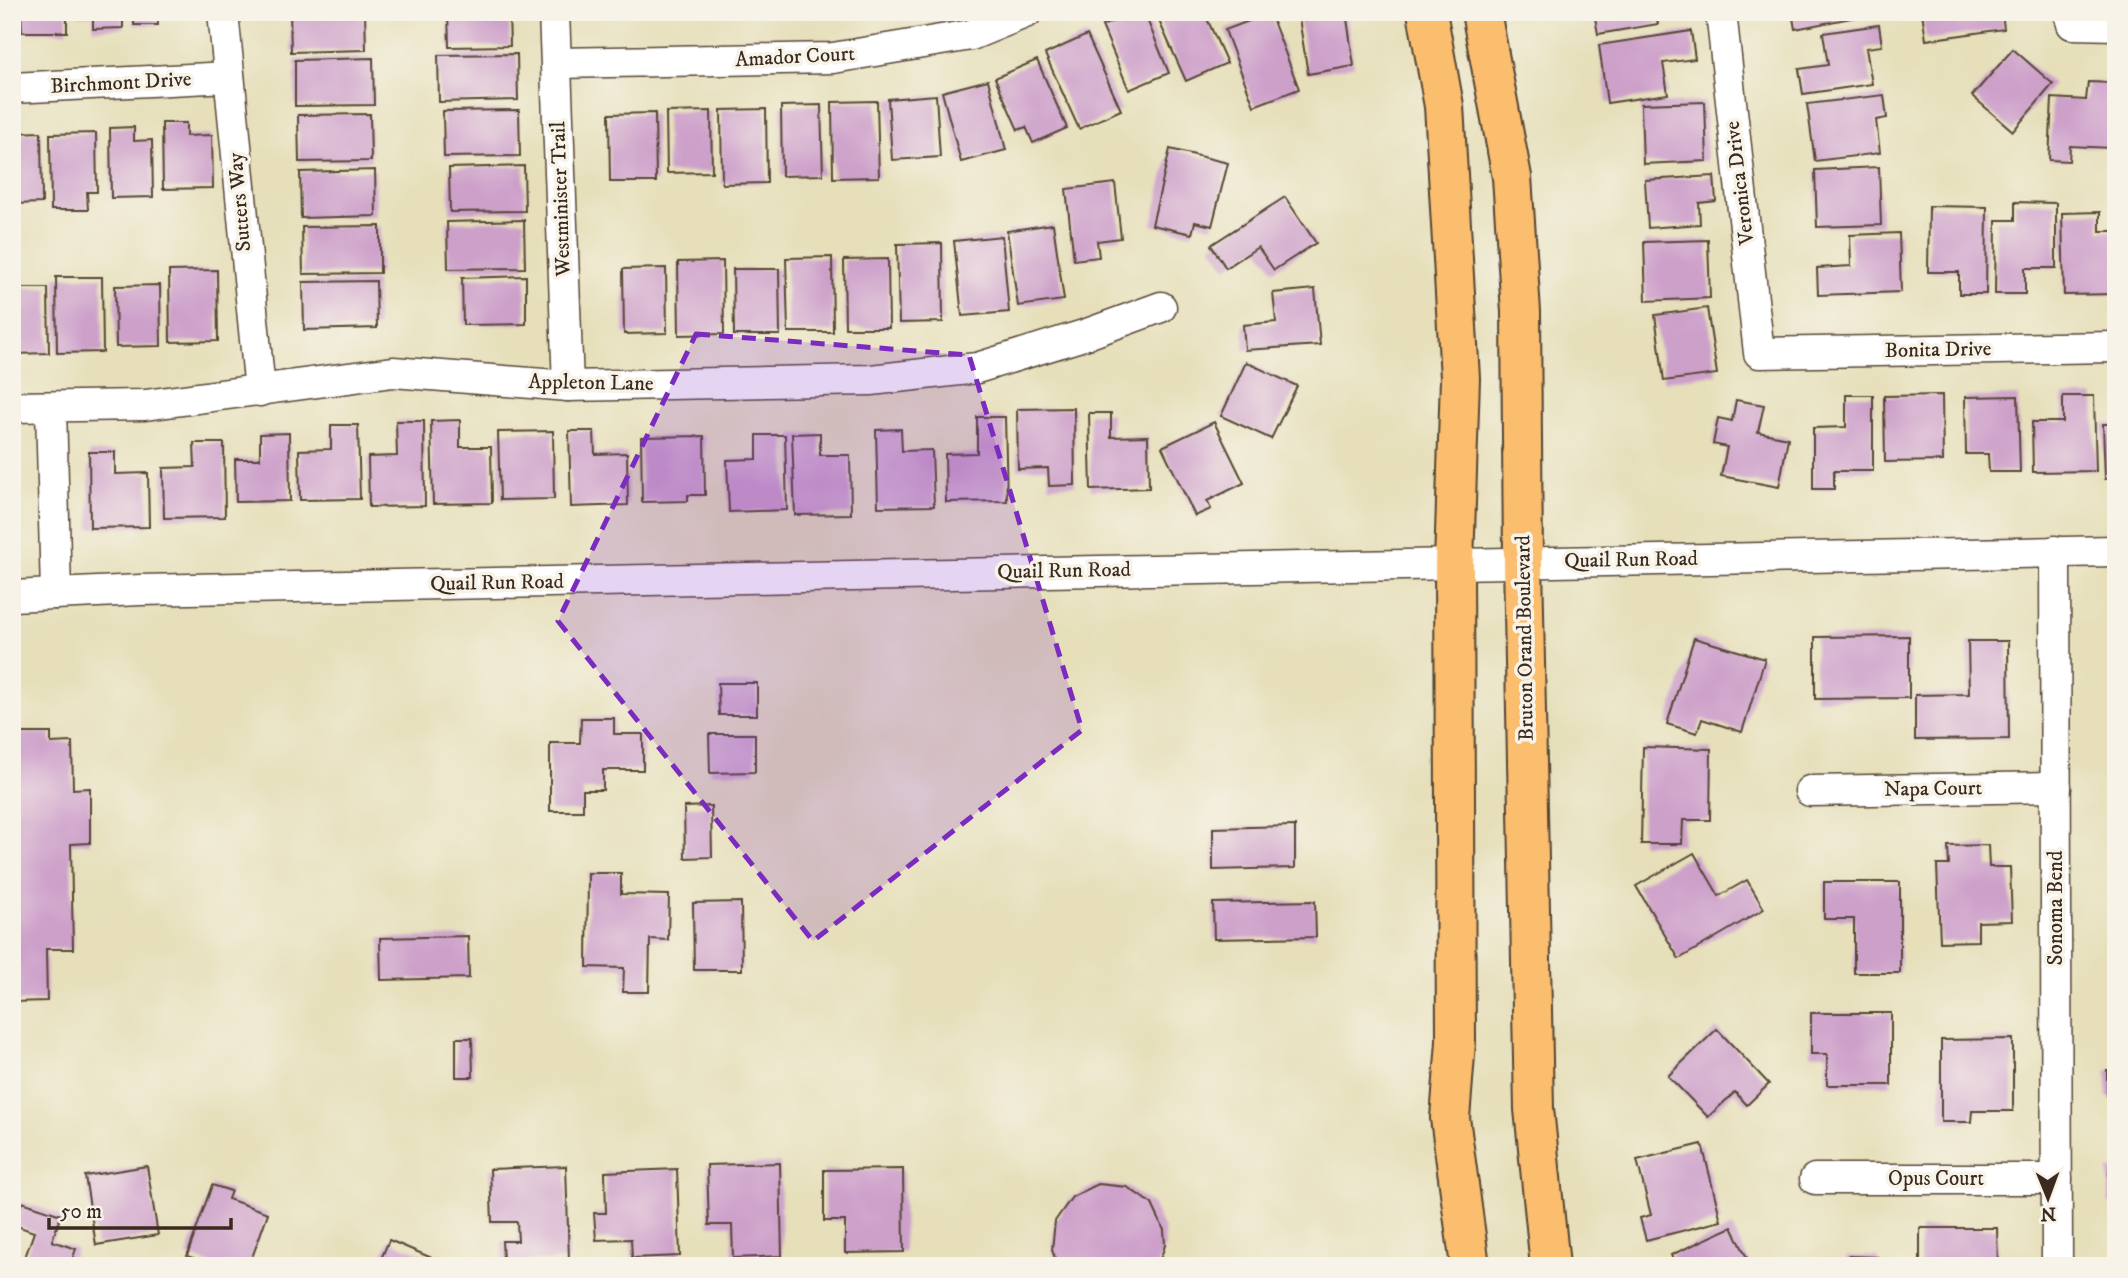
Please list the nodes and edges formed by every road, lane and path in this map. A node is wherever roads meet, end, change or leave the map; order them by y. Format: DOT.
graph roads {
  1 [pos="223,12"];
  2 [pos="554,12"];
  3 [pos="1027,12"];
  4 [pos="1427,12"];
  5 [pos="1480,12"];
  6 [pos="1721,12"];
  7 [pos="2069,12"];
  8 [pos="2116,25"];
  9 [pos="557,63"];
  10 [pos="229,77"];
  11 [pos="12,88"];
  12 [pos="1161,307"];
  13 [pos="2116,347"];
  14 [pos="1759,353"];
  15 [pos="568,386"];
  16 [pos="260,391"];
  17 [pos="12,407"];
  18 [pos="51,408"];
  19 [pos="2056,551"];
  20 [pos="2116,551"];
  21 [pos="1523,562"];
  22 [pos="1454,564"];
  23 [pos="56,594"];
  24 [pos="12,596"];
  25 [pos="2056,787"];
  26 [pos="1810,791"];
  27 [pos="2057,1179"];
  28 [pos="1815,1180"];
  29 [pos="1470,1266"];
  30 [pos="1550,1266"];
  31 [pos="2057,1266"];
  1 -- 10 [label="street, Sutters Way"];
  2 -- 9 [label="street, Westminister Trail"];
  3 -- 9 [label="street, Amador Court"];
  4 -- 22 [label="main road"];
  5 -- 21 [label="main road, Bruton Orand Boulevard"];
  6 -- 14 [label="street, Veronica Drive"];
  7 -- 8 [label="street"];
  9 -- 15 [label="street, Westminister Trail"];
  10 -- 11 [label="street, Birchmont Drive"];
  10 -- 16 [label="street, Sutters Way"];
  12 -- 15 [label="street, Appleton Lane"];
  13 -- 14 [label="street, Bonita Drive"];
  15 -- 16 [label="street, Appleton Lane"];
  16 -- 18 [label="street, Appleton Lane"];
  17 -- 18 [label="street, Appleton Lane"];
  18 -- 23 [label="street"];
  19 -- 20 [label="street, Quail Run Road"];
  19 -- 21 [label="street, Quail Run Road"];
  19 -- 25 [label="street, Sonoma Bend"];
  21 -- 22 [label="street, Quail Run Road"];
  21 -- 30 [label="main road, Bruton Orand Boulevard"];
  22 -- 23 [label="street, Quail Run Road"];
  22 -- 29 [label="main road"];
  23 -- 24 [label="street, Quail Run Road"];
  25 -- 26 [label="street, Napa Court"];
  25 -- 27 [label="street, Sonoma Bend"];
  27 -- 28 [label="street, Opus Court"];
  27 -- 31 [label="street, Sonoma Bend"];
}
